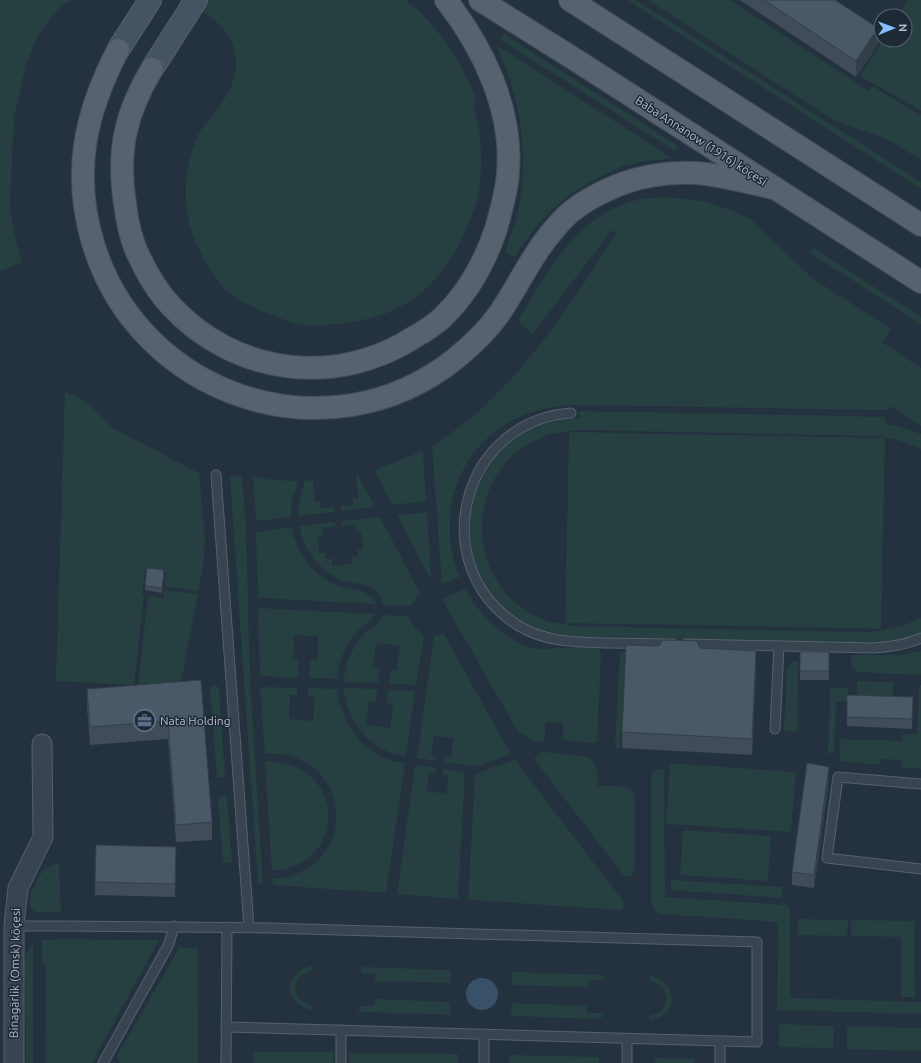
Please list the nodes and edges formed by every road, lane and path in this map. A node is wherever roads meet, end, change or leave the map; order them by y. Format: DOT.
graph roads {
  1 [pos="150,0"];
  2 [pos="196,0"];
  3 [pos="446,0"];
  4 [pos="480,0"];
  5 [pos="570,0"];
  6 [pos="581,0"];
  7 [pos="602,22"];
  8 [pos="773,188"];
  9 [pos="921,225"];
  10 [pos="921,282"];
  11 [pos="571,414"];
  12 [pos="216,475"];
  13 [pos="921,638"];
  14 [pos="779,646"];
  15 [pos="775,729"];
  16 [pos="42,744"];
  17 [pos="921,784"];
  18 [pos="921,868"];
  19 [pos="7,925"];
  20 [pos="174,926"];
  21 [pos="227,927"];
  22 [pos="249,927"];
  23 [pos="226,1026"];
  24 [pos="341,1030"];
  25 [pos="484,1034"];
  26 [pos="627,1039"];
  27 [pos="720,1042"];
  28 [pos="14,1063"];
  29 [pos="103,1063"];
  30 [pos="226,1063"];
  31 [pos="341,1063"];
  32 [pos="484,1063"];
  33 [pos="626,1063"];
  34 [pos="720,1063"];
  1 -- 8 [label="main road"];
  2 -- 3 [label="main road"];
  4 -- 8 [label="main road, Baba Annanow (1916) köçesi"];
  5 -- 7 [label="main road"];
  6 -- 7 [label="main road"];
  7 -- 9 [label="main road"];
  8 -- 10 [label="main road, Baba Annanow (1916) köçesi"];
  11 -- 14 [label="lane"];
  12 -- 22 [label="lane"];
  13 -- 14 [label="lane"];
  14 -- 15 [label="lane"];
  16 -- 19 [label="street, Binagärlik (Omsk) köçesi"];
  17 -- 18 [label="lane"];
  19 -- 20 [label="lane"];
  19 -- 28 [label="street, Binagärlik (Omsk) köçesi"];
  20 -- 21 [label="lane"];
  20 -- 29 [label="lane"];
  21 -- 22 [label="lane"];
  21 -- 23 [label="lane"];
  22 -- 27 [label="lane"];
  23 -- 24 [label="lane"];
  23 -- 30 [label="lane"];
  24 -- 25 [label="lane"];
  24 -- 31 [label="lane"];
  25 -- 26 [label="lane"];
  25 -- 32 [label="lane"];
  26 -- 27 [label="lane"];
  26 -- 33 [label="lane"];
  27 -- 34 [label="lane"];
}
